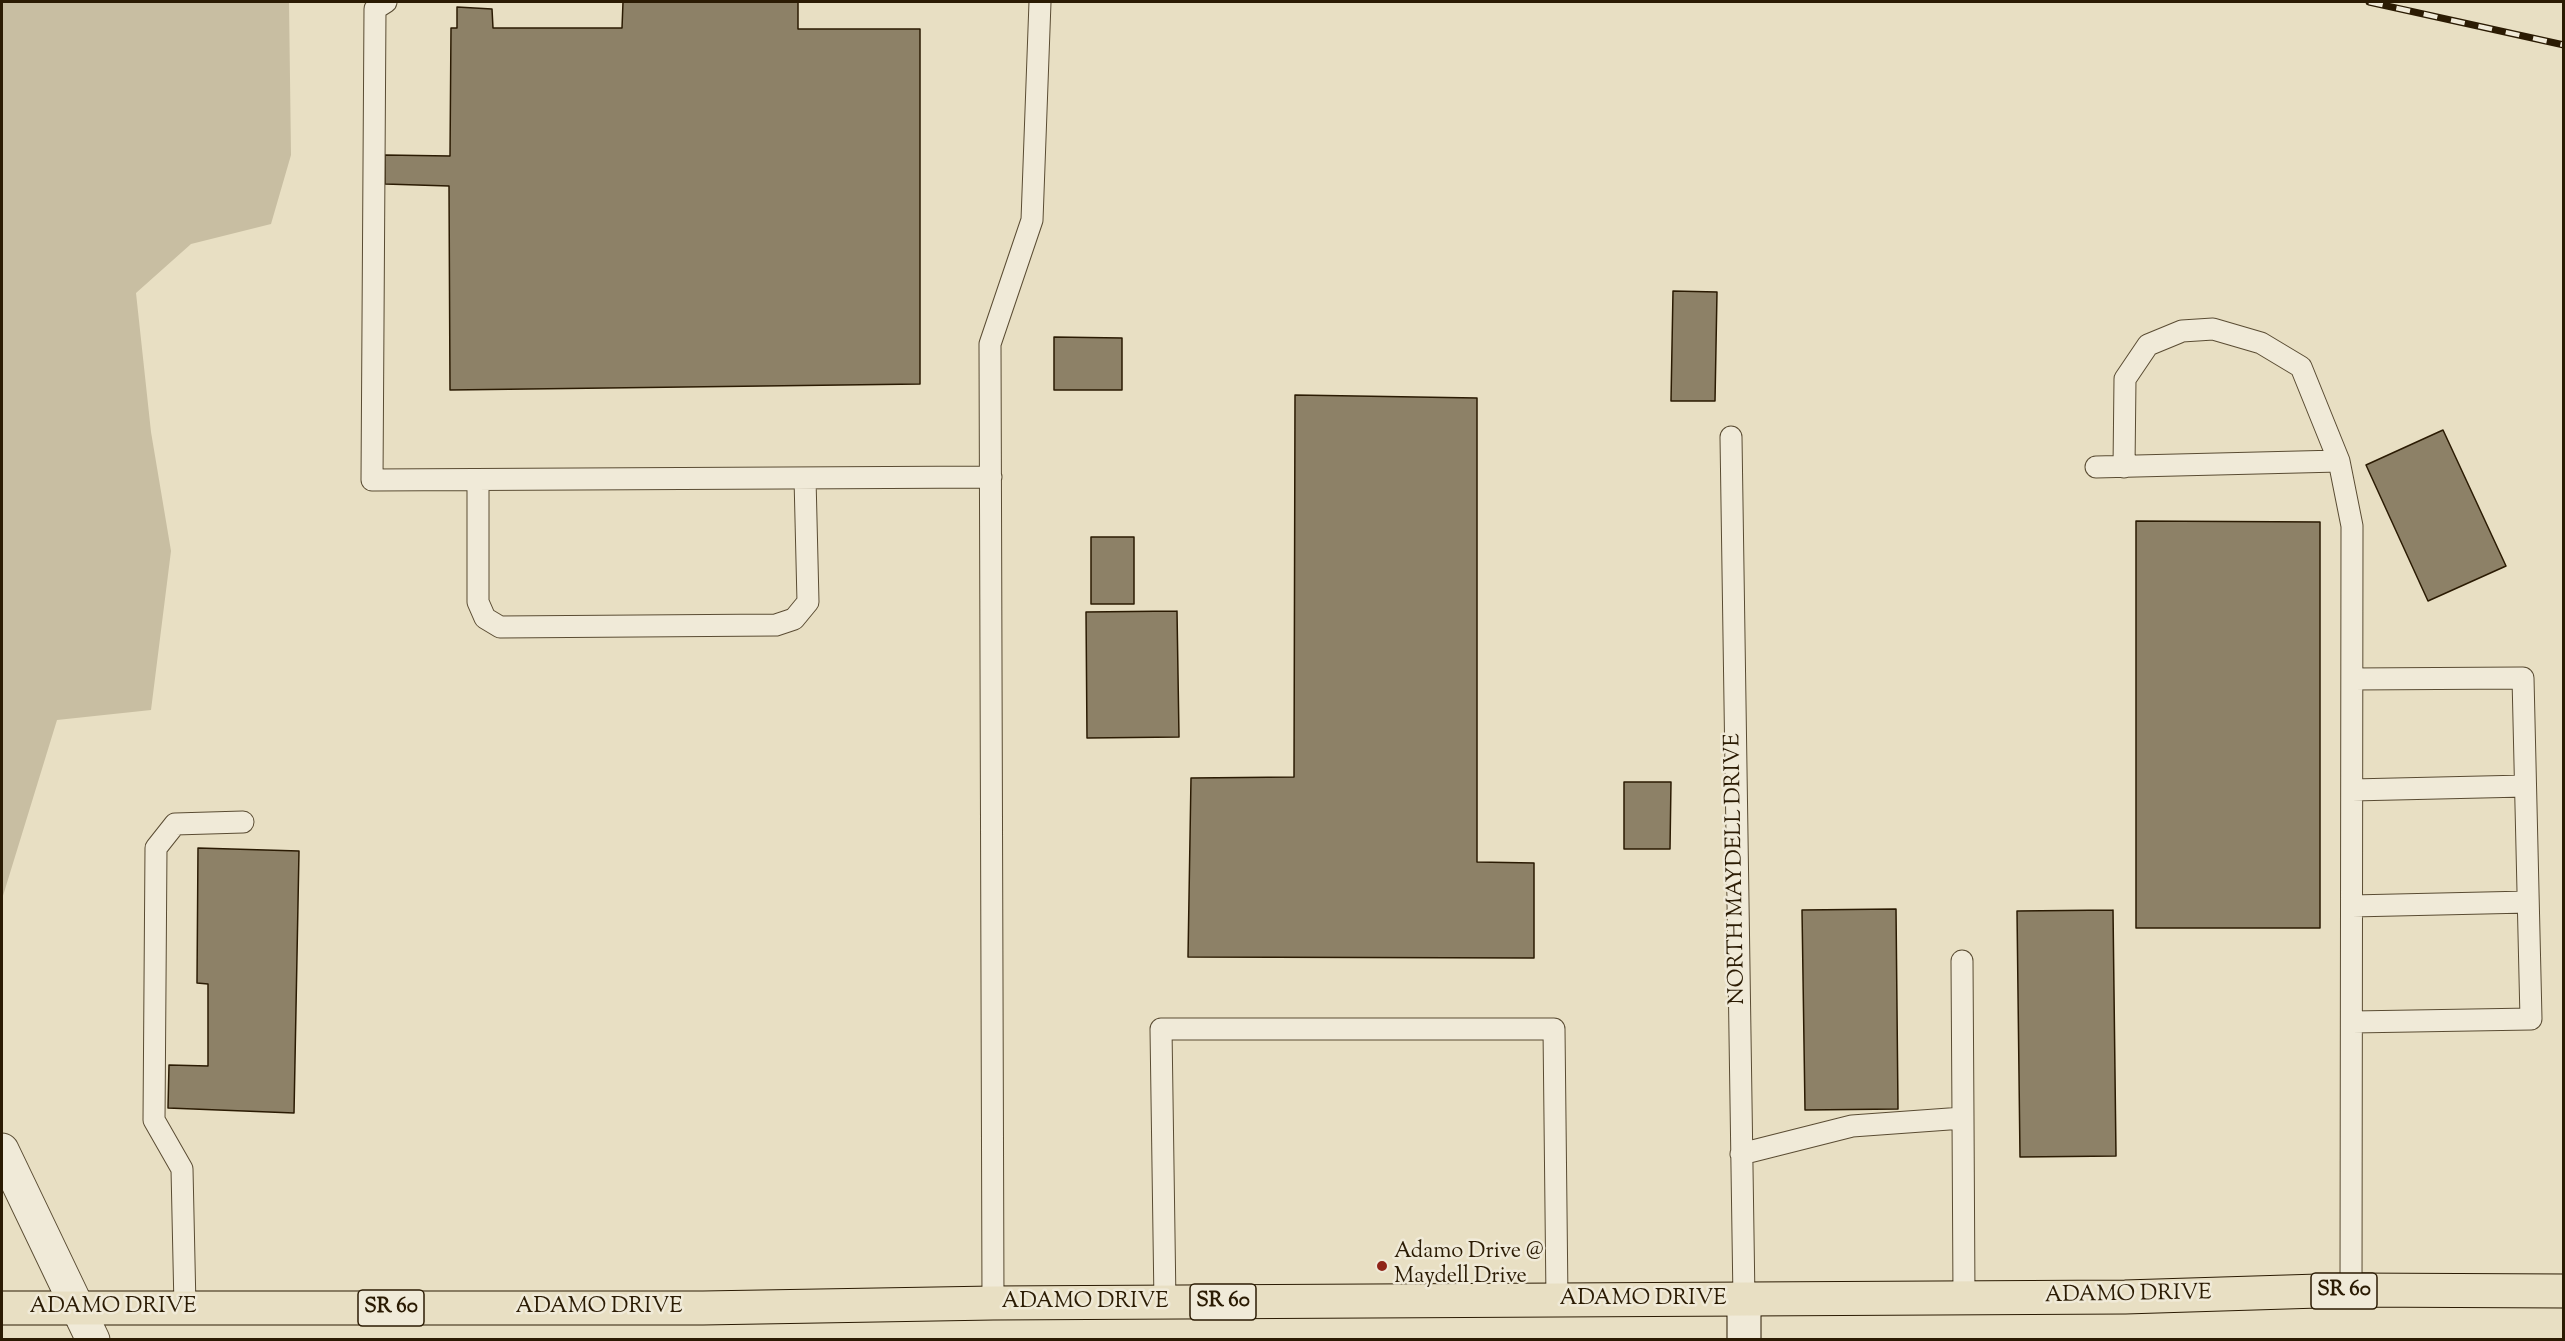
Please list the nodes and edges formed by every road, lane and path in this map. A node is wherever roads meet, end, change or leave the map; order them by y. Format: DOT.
graph roads {
  1 [pos="386,2"];
  2 [pos="1040,2"];
  3 [pos="1731,437"];
  4 [pos="2339,461"];
  5 [pos="2096,467"];
  6 [pos="2124,467"];
  7 [pos="991,477"];
  8 [pos="805,478"];
  9 [pos="478,481"];
  10 [pos="2352,679"];
  11 [pos="2525,786"];
  12 [pos="2352,790"];
  13 [pos="243,822"];
  14 [pos="2528,902"];
  15 [pos="2352,906"];
  16 [pos="1962,961"];
  17 [pos="2353,1022"];
  18 [pos="1963,1118"];
  19 [pos="2,1150"];
  20 [pos="1741,1154"];
  21 [pos="2351,1290"];
  22 [pos="2564,1291"];
  23 [pos="1964,1298"];
  24 [pos="1557,1300"];
  25 [pos="1744,1300"];
  26 [pos="1165,1303"];
  27 [pos="993,1304"];
  28 [pos="78,1307"];
  29 [pos="185,1307"];
  30 [pos="2,1308"];
  31 [pos="93,1340"];
  32 [pos="1744,1340"];
  1 -- 9 [label="lane"];
  2 -- 7 [label="lane"];
  3 -- 20 [label="lane, NORTH MAYDELL DRIVE"];
  4 -- 6 [label="lane"];
  4 -- 6 [label="lane"];
  4 -- 10 [label="lane"];
  5 -- 6 [label="lane"];
  7 -- 8 [label="lane"];
  7 -- 27 [label="lane"];
  8 -- 9 [label="lane"];
  8 -- 9 [label="lane"];
  10 -- 11 [label="lane"];
  10 -- 12 [label="lane"];
  11 -- 12 [label="lane"];
  11 -- 14 [label="lane"];
  12 -- 15 [label="lane"];
  13 -- 29 [label="lane"];
  14 -- 15 [label="lane"];
  14 -- 17 [label="lane"];
  15 -- 17 [label="lane"];
  16 -- 18 [label="lane"];
  17 -- 21 [label="lane"];
  18 -- 20 [label="lane"];
  18 -- 23 [label="lane"];
  19 -- 28 [label="street"];
  20 -- 25 [label="lane, NORTH MAYDELL DRIVE"];
  21 -- 22 [label="main road, ADAMO DRIVE / SR 60"];
  21 -- 23 [label="main road, ADAMO DRIVE / SR 60"];
  23 -- 25 [label="main road, ADAMO DRIVE / SR 60"];
  24 -- 25 [label="main road, ADAMO DRIVE / SR 60"];
  24 -- 26 [label="main road, ADAMO DRIVE / SR 60"];
  24 -- 26 [label="lane"];
  25 -- 32 [label="street"];
  26 -- 27 [label="main road, ADAMO DRIVE / SR 60"];
  27 -- 29 [label="main road, ADAMO DRIVE / SR 60"];
  28 -- 29 [label="main road, ADAMO DRIVE / SR 60"];
  28 -- 30 [label="main road, ADAMO DRIVE / SR 60"];
  28 -- 31 [label="street"];
}
